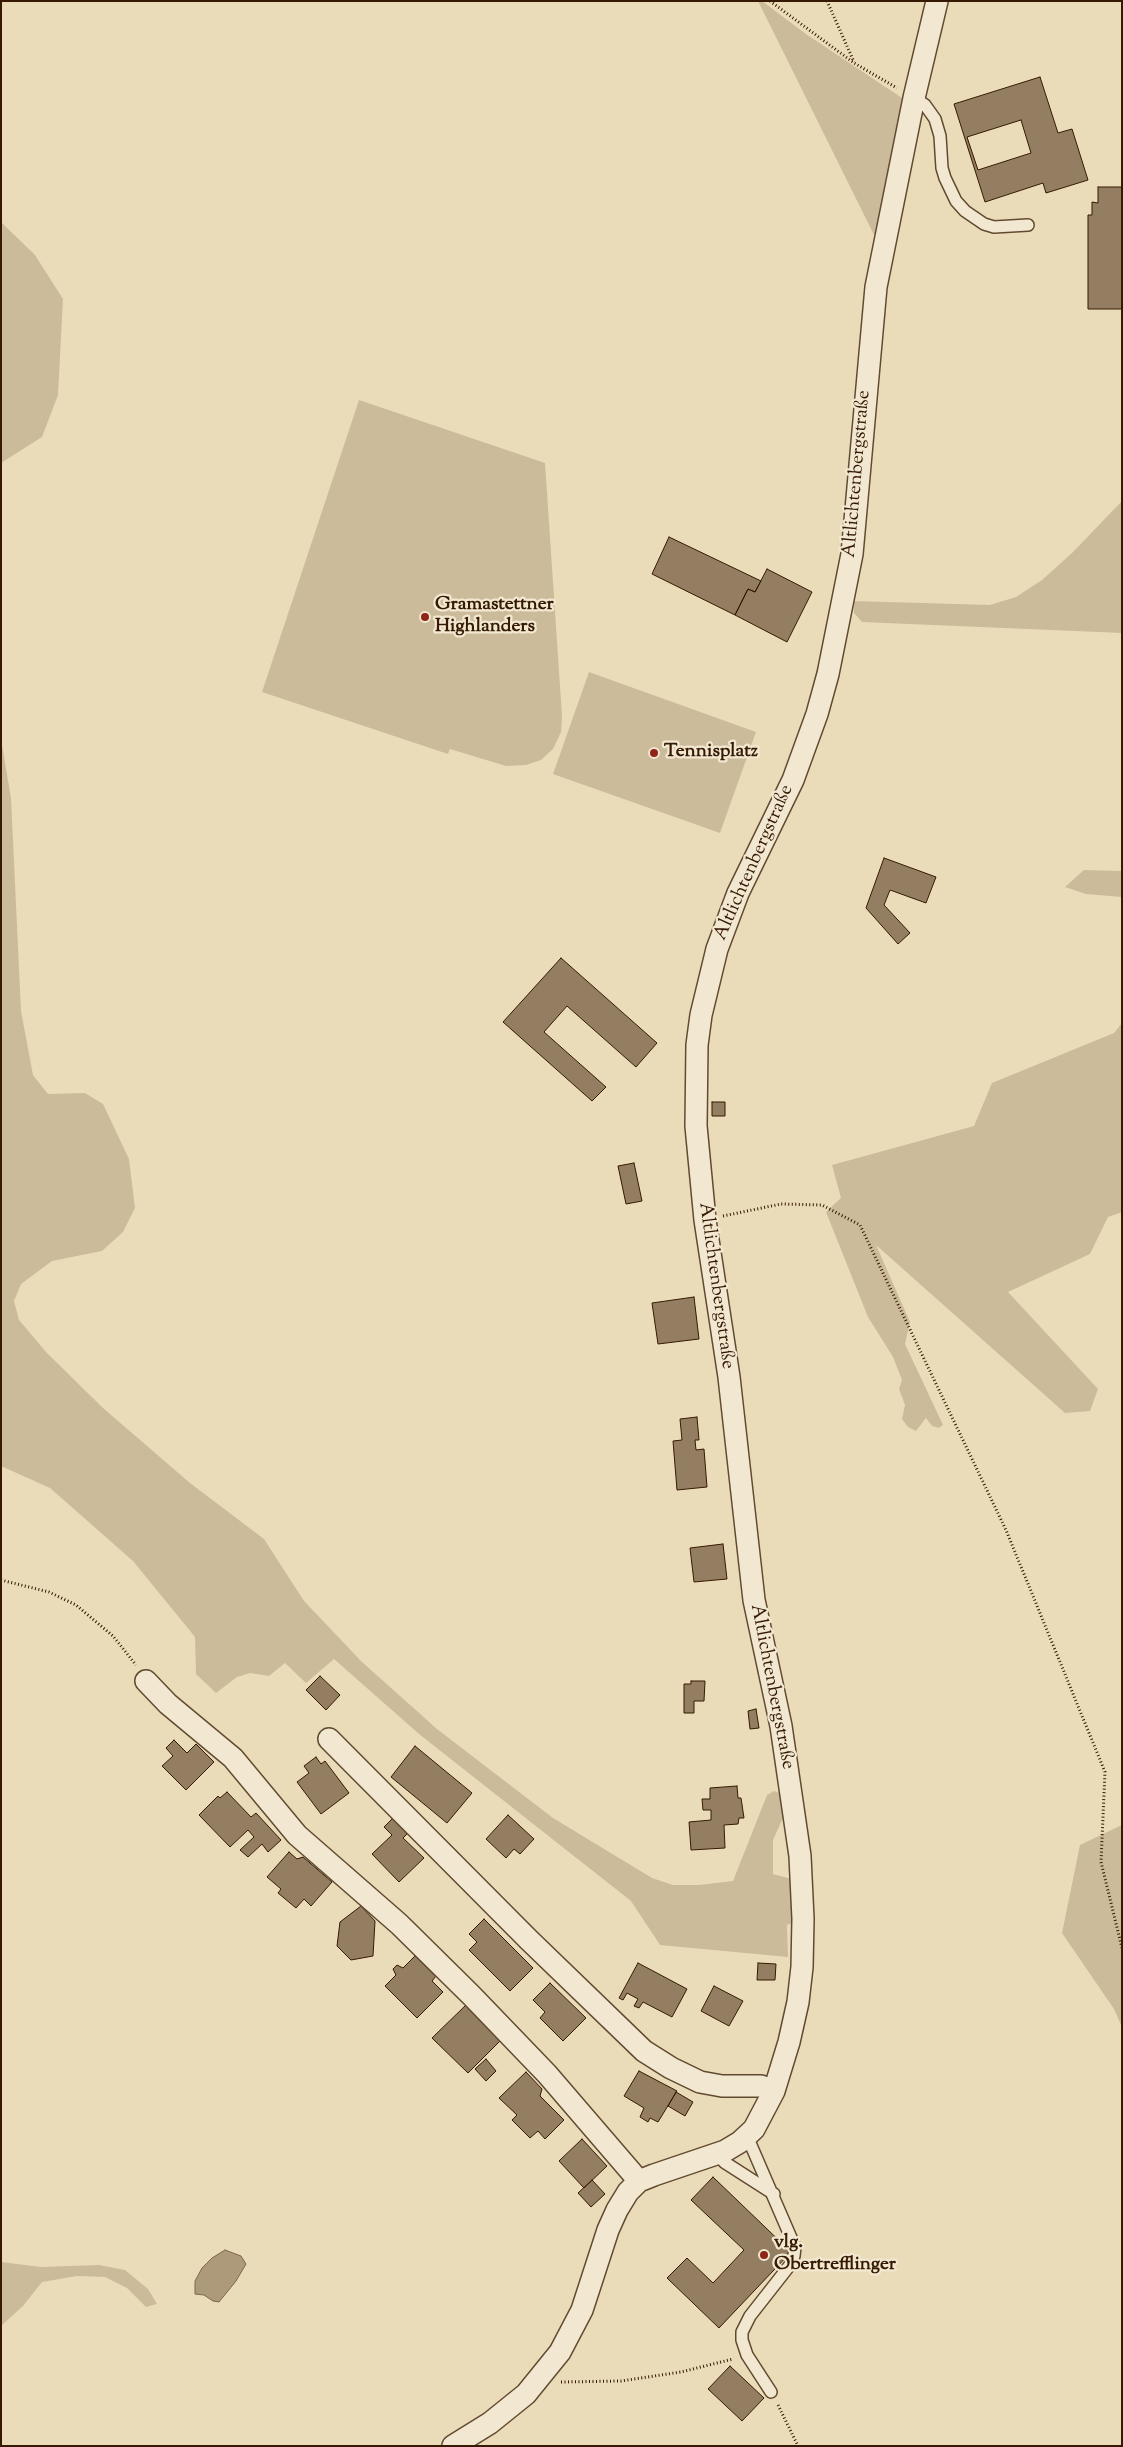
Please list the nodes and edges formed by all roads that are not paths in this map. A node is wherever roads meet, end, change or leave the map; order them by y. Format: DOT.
graph roads {
  1 [pos="937,1"];
  2 [pos="914,98"];
  3 [pos="1028,225"];
  4 [pos="146,1681"];
  5 [pos="329,1739"];
  6 [pos="774,2091"];
  7 [pos="748,2136"];
  8 [pos="717,2154"];
  9 [pos="640,2181"];
  10 [pos="774,2194"];
  11 [pos="771,2392"];
  12 [pos="453,2446"];
  1 -- 2 [label="street, Altlichtenbergstraße"];
  2 -- 3 [label="lane"];
  2 -- 6 [label="street, Altlichtenbergstraße"];
  4 -- 9 [label="street"];
  5 -- 6 [label="street"];
  6 -- 7 [label="street, Altlichtenbergstraße"];
  7 -- 8 [label="street, Altlichtenbergstraße"];
  7 -- 10 [label="lane"];
  8 -- 9 [label="street, Altlichtenbergstraße"];
  8 -- 10 [label="lane"];
  9 -- 12 [label="street, Altlichtenbergstraße"];
  10 -- 11 [label="lane"];
}
